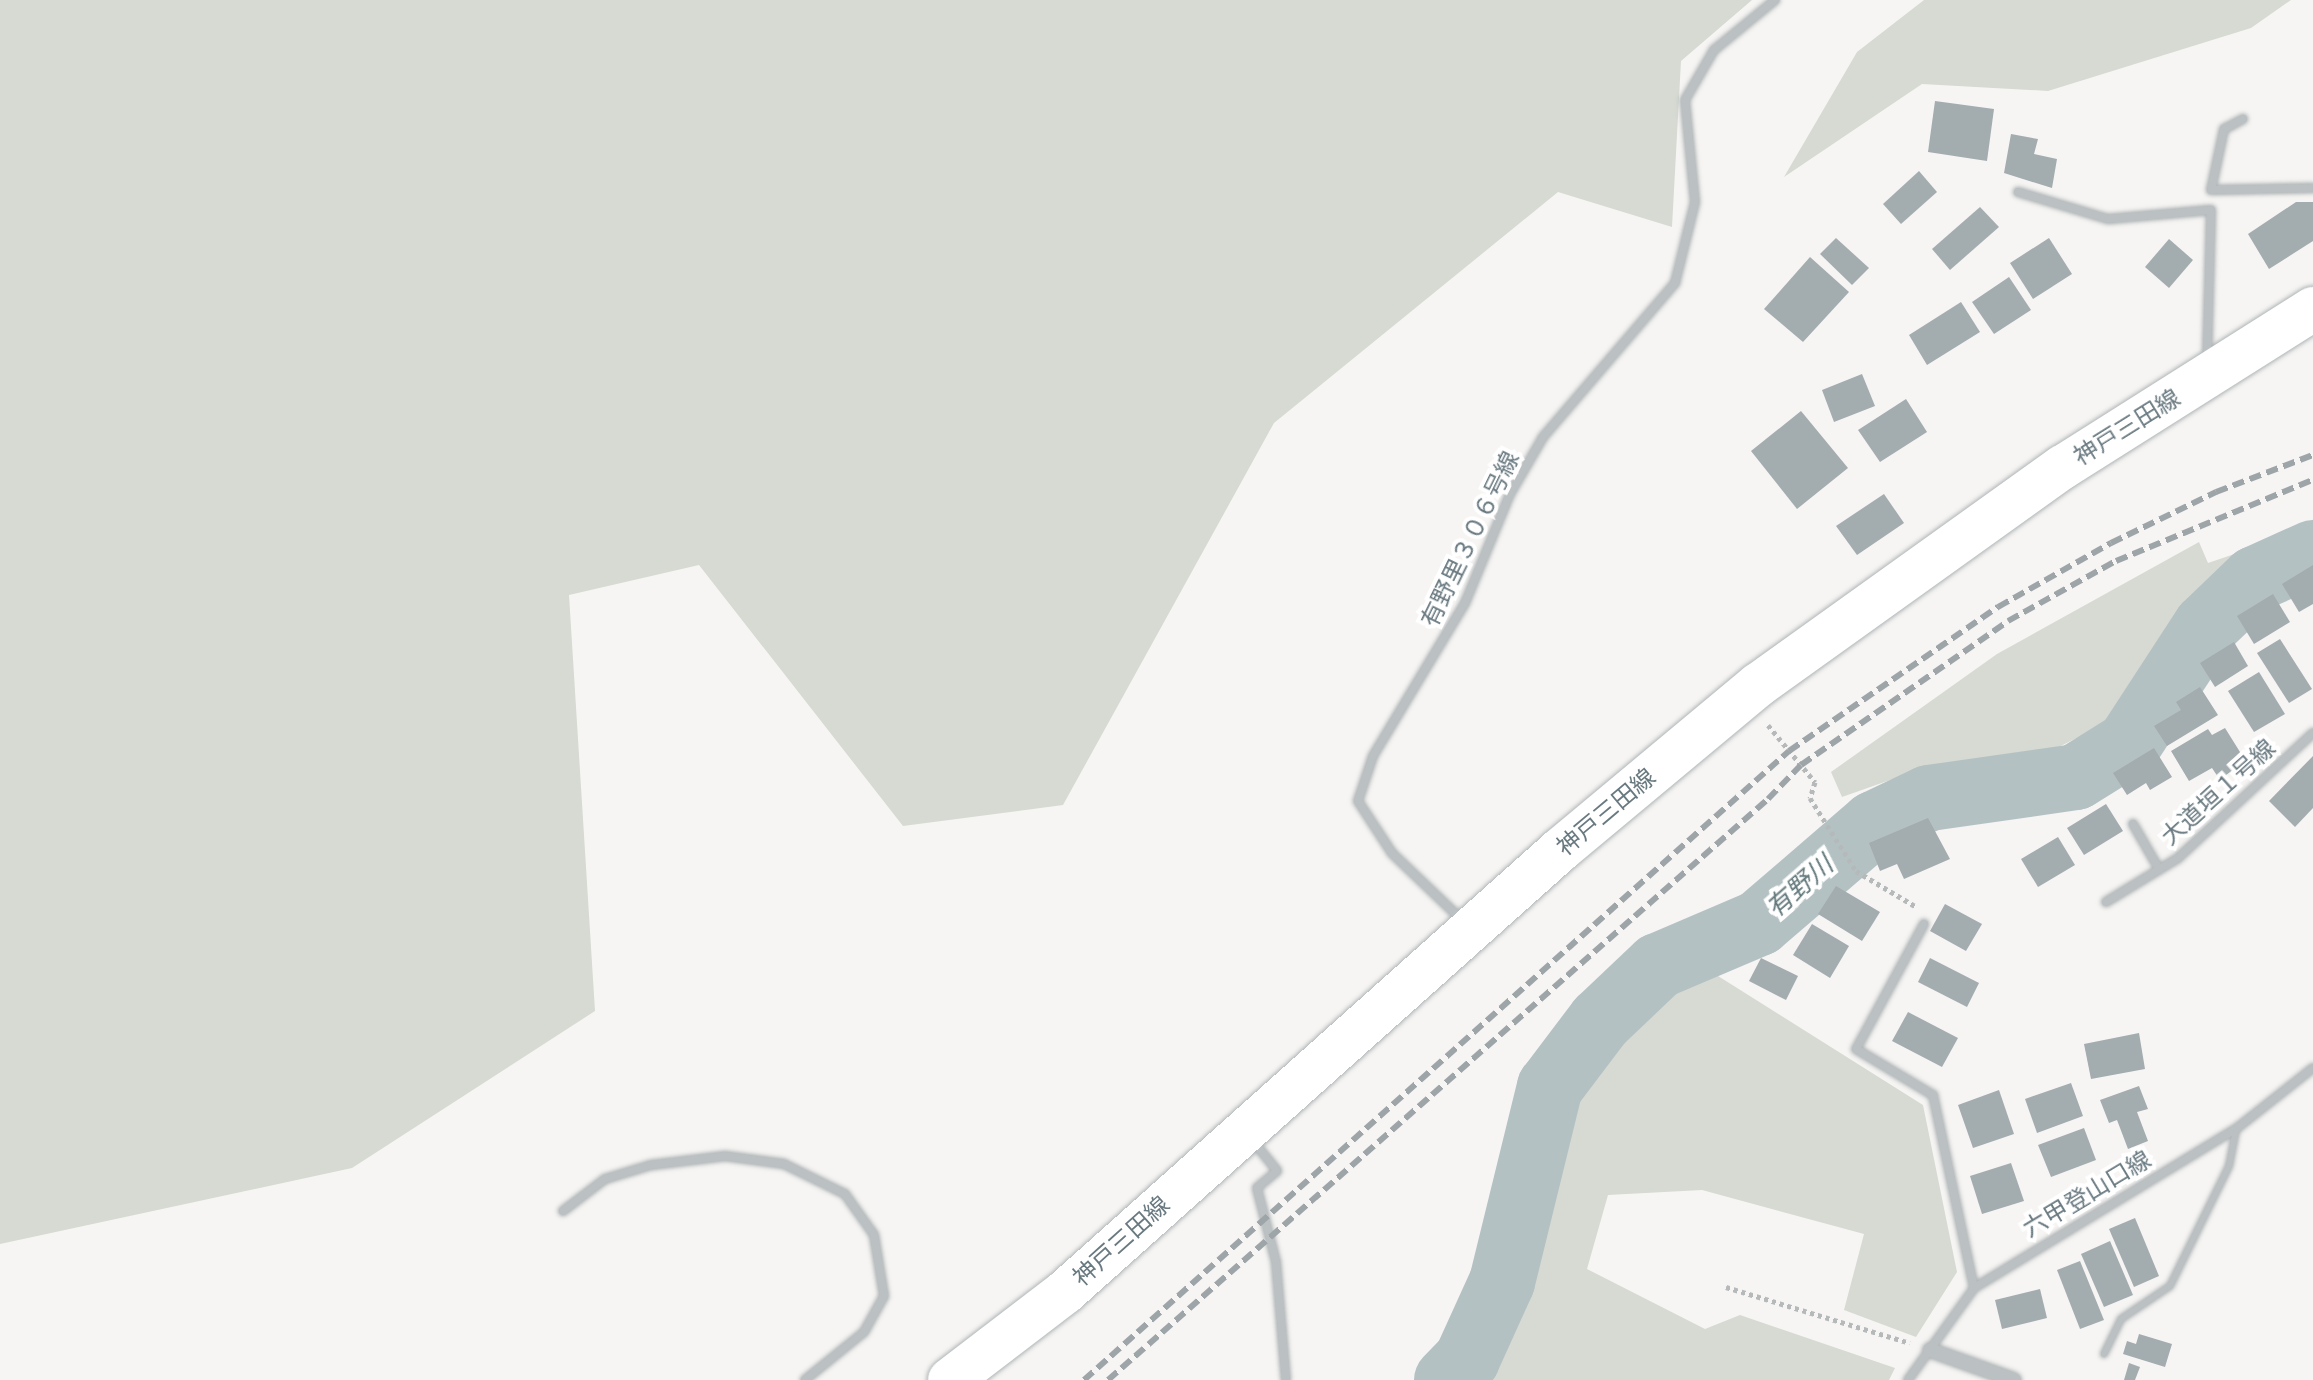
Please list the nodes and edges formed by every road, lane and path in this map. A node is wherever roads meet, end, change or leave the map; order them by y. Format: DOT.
graph roads {
  1 [pos="1775,0"];
  2 [pos="2243,119"];
  3 [pos="2313,188"];
  4 [pos="2211,190"];
  5 [pos="2018,192"];
  6 [pos="2211,210"];
  7 [pos="2313,309"];
  8 [pos="2207,376"];
  9 [pos="1743,698"];
  10 [pos="2313,733"];
  11 [pos="2133,824"];
  12 [pos="2159,869"];
  13 [pos="2106,902"];
  14 [pos="1924,924"];
  15 [pos="1471,929"];
  16 [pos="2313,1068"];
  17 [pos="2236,1129"];
  18 [pos="1244,1131"];
  19 [pos="563,1211"];
  20 [pos="1726,1287"];
  21 [pos="1974,1288"];
  22 [pos="1930,1350"];
  23 [pos="2104,1354"];
  24 [pos="805,1380"];
  25 [pos="950,1380"];
  26 [pos="1286,1380"];
  27 [pos="1908,1380"];
  28 [pos="2014,1380"];
  1 -- 15 [label="street, 有野里３０６号線"];
  2 -- 4 [label="street"];
  3 -- 4 [label="street"];
  4 -- 6 [label="street"];
  5 -- 6 [label="street"];
  6 -- 8 [label="street"];
  7 -- 8 [label="main road, 神戸三田線"];
  8 -- 9 [label="main road, 神戸三田線"];
  9 -- 14 [label="path"];
  9 -- 15 [label="main road, 神戸三田線"];
  10 -- 12 [label="street, 大道垣１号線"];
  11 -- 12 [label="street"];
  12 -- 13 [label="street, 大道垣１号線"];
  14 -- 21 [label="street"];
  15 -- 18 [label="main road, 神戸三田線"];
  16 -- 17 [label="street, 六甲登山口線"];
  17 -- 21 [label="street, 六甲登山口線"];
  17 -- 23 [label="lane"];
  18 -- 25 [label="main road, 神戸三田線"];
  18 -- 26 [label="street"];
  19 -- 24 [label="street"];
  20 -- 22 [label="path"];
  21 -- 22 [label="street, 六甲登山口線"];
  22 -- 27 [label="street, 六甲登山口線"];
  22 -- 28 [label="street"];
}
